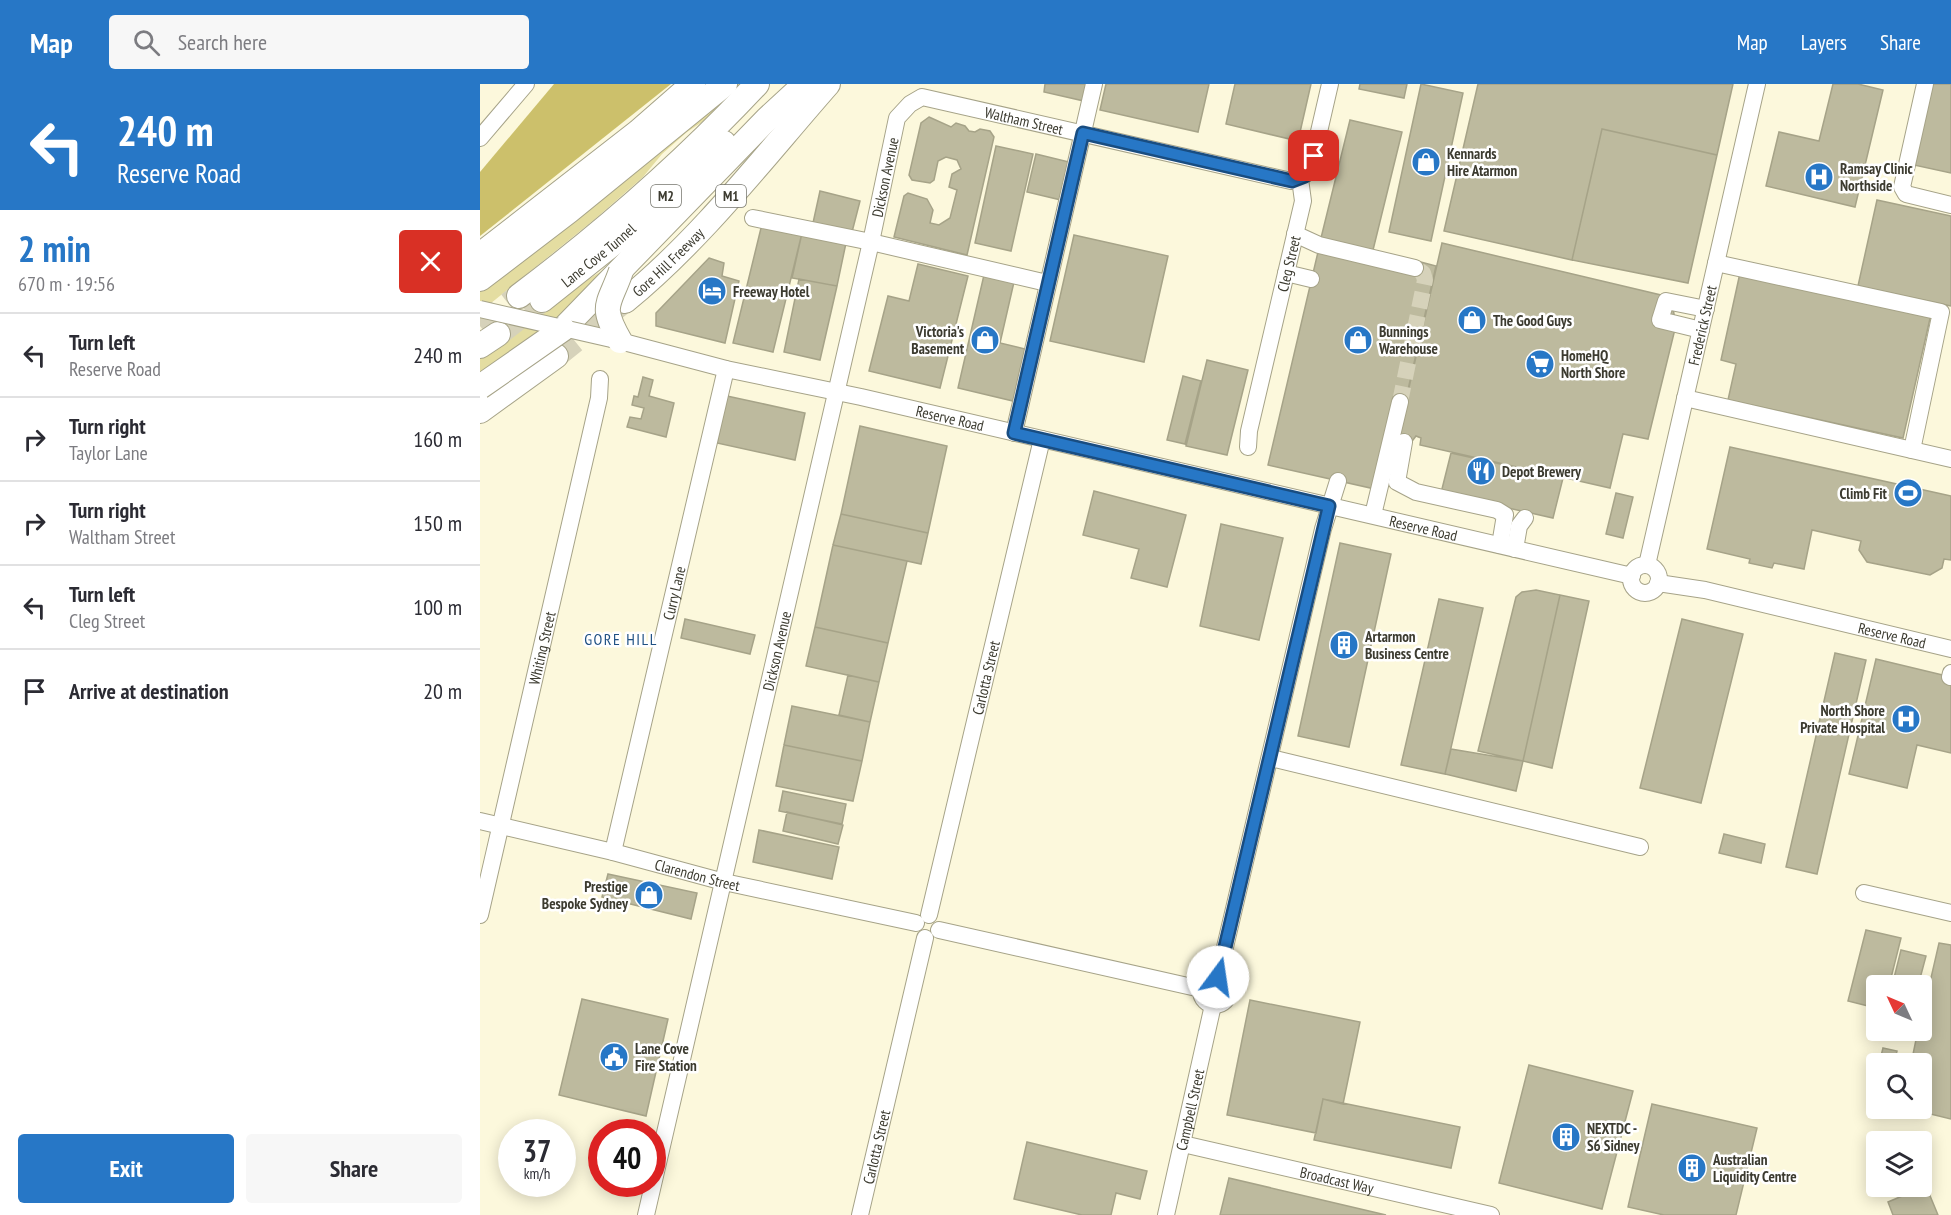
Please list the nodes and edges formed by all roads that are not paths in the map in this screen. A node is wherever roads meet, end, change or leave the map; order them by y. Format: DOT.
graph roads {
  1 [pos="526,84"];
  2 [pos="693,84"];
  3 [pos="725,84"];
  4 [pos="757,84"];
  5 [pos="783,84"];
  6 [pos="805,84"];
  7 [pos="828,84"];
  8 [pos="1094,84"];
  9 [pos="1330,84"];
  10 [pos="1757,84"];
  11 [pos="1925,84"];
  12 [pos="922,97"];
  13 [pos="1083,133"];
  14 [pos="480,138"];
  15 [pos="1300,179"];
  16 [pos="1951,205"];
  17 [pos="753,219"];
  18 [pos="1295,234"];
  19 [pos="871,242"];
  20 [pos="480,255"];
  21 [pos="1716,263"];
  22 [pos="1415,268"];
  23 [pos="621,271"];
  24 [pos="1286,273"];
  25 [pos="480,279"];
  26 [pos="1311,279"];
  27 [pos="1047,283"];
  28 [pos="625,301"];
  29 [pos="480,309"];
  30 [pos="1706,309"];
  31 [pos="563,328"];
  32 [pos="1701,330"];
  33 [pos="620,341"];
  34 [pos="556,356"];
  35 [pos="726,369"];
  36 [pos="600,379"];
  37 [pos="480,387"];
  38 [pos="836,391"];
  39 [pos="1685,398"];
  40 [pos="1400,402"];
  41 [pos="480,411"];
  42 [pos="1014,433"];
  43 [pos="1042,439"];
  44 [pos="1404,442"];
  45 [pos="1248,447"];
  46 [pos="1912,450"];
  47 [pos="1951,459"];
  48 [pos="1338,481"];
  49 [pos="1329,506"];
  50 [pos="1373,515"];
  51 [pos="1525,518"];
  52 [pos="1507,547"];
  53 [pos="1647,565"];
  54 [pos="1632,576"];
  55 [pos="1658,583"];
  56 [pos="1951,649"];
  57 [pos="1270,758"];
  58 [pos="480,821"];
  59 [pos="501,826"];
  60 [pos="1640,847"];
  61 [pos="613,852"];
  62 [pos="724,882"];
  63 [pos="1864,893"];
  64 [pos="1951,913"];
  65 [pos="480,915"];
  66 [pos="923,919"];
  67 [pos="932,934"];
  68 [pos="1218,977"];
  69 [pos="1201,989"];
  70 [pos="1213,1005"];
  71 [pos="1183,1144"];
  72 [pos="646,1215"];
  73 [pos="860,1215"];
  74 [pos="1166,1215"];
  75 [pos="1491,1215"];
  1 -- 14 [label="street"];
  2 -- 20 [label="highway"];
  3 -- 25 [label="highway"];
  4 -- 5 [label="highway, Lane Cove Tunnel / M2"];
  6 -- 23 [label="highway"];
  7 -- 28 [label="highway, Gore Hill Freeway / M1"];
  8 -- 13 [label="street"];
  9 -- 15 [label="street"];
  10 -- 21 [label="street, Frederick Street"];
  11 -- 16 [label="street"];
  12 -- 13 [label="street, Waltham Street"];
  12 -- 19 [label="street, Dickson Avenue"];
  13 -- 15 [label="street, Waltham Street"];
  13 -- 27 [label="street"];
  15 -- 18 [label="street, Cleg Street"];
  17 -- 19 [label="street"];
  18 -- 22 [label="street"];
  18 -- 24 [label="street, Cleg Street"];
  19 -- 27 [label="street"];
  19 -- 38 [label="street, Dickson Avenue"];
  21 -- 30 [label="street, Frederick Street"];
  21 -- 46 [label="street"];
  23 -- 31 [label="highway, bridge"];
  23 -- 33 [label="highway, bridge"];
  24 -- 26 [label="street"];
  24 -- 45 [label="street, Cleg Street"];
  27 -- 42 [label="street"];
  29 -- 31 [label="street, Reserve Road, bridge"];
  30 -- 32 [label="street, Frederick Street"];
  30 -- 32 [label="street"];
  31 -- 33 [label="street, Reserve Road, bridge"];
  31 -- 37 [label="highway, bridge"];
  32 -- 39 [label="street, Frederick Street"];
  33 -- 35 [label="street, Reserve Road"];
  34 -- 41 [label="highway"];
  35 -- 38 [label="street, Reserve Road"];
  35 -- 61 [label="street, Curry Lane"];
  36 -- 59 [label="street, Whiting Street"];
  38 -- 42 [label="street, Reserve Road"];
  38 -- 62 [label="street, Dickson Avenue"];
  39 -- 46 [label="street"];
  39 -- 53 [label="street, Frederick Street"];
  40 -- 50 [label="street"];
  42 -- 43 [label="street, Reserve Road"];
  43 -- 49 [label="street, Reserve Road"];
  43 -- 66 [label="street, Carlotta Street"];
  44 -- 52 [label="street"];
  46 -- 47 [label="street"];
  48 -- 49 [label="street"];
  49 -- 50 [label="street, Reserve Road"];
  49 -- 57 [label="street"];
  50 -- 52 [label="street, Reserve Road"];
  51 -- 52 [label="street"];
  52 -- 54 [label="street, Reserve Road"];
  53 -- 54 [label="street"];
  53 -- 55 [label="street"];
  54 -- 55 [label="street"];
  55 -- 56 [label="street, Reserve Road"];
  57 -- 60 [label="street"];
  57 -- 68 [label="street"];
  58 -- 59 [label="street, Clarendon Street"];
  59 -- 61 [label="street, Clarendon Street"];
  59 -- 65 [label="street, Whiting Street"];
  61 -- 62 [label="street, Clarendon Street"];
  62 -- 66 [label="street, Clarendon Street"];
  62 -- 72 [label="street, Dickson Avenue"];
  63 -- 64 [label="street"];
  66 -- 67 [label="street"];
  67 -- 69 [label="street"];
  67 -- 73 [label="street, Carlotta Street"];
  68 -- 69 [label="street"];
  68 -- 70 [label="street"];
  69 -- 70 [label="street"];
  70 -- 71 [label="street, Campbell Street"];
  71 -- 74 [label="street, Campbell Street"];
  71 -- 75 [label="street, Broadcast Way"];
}
